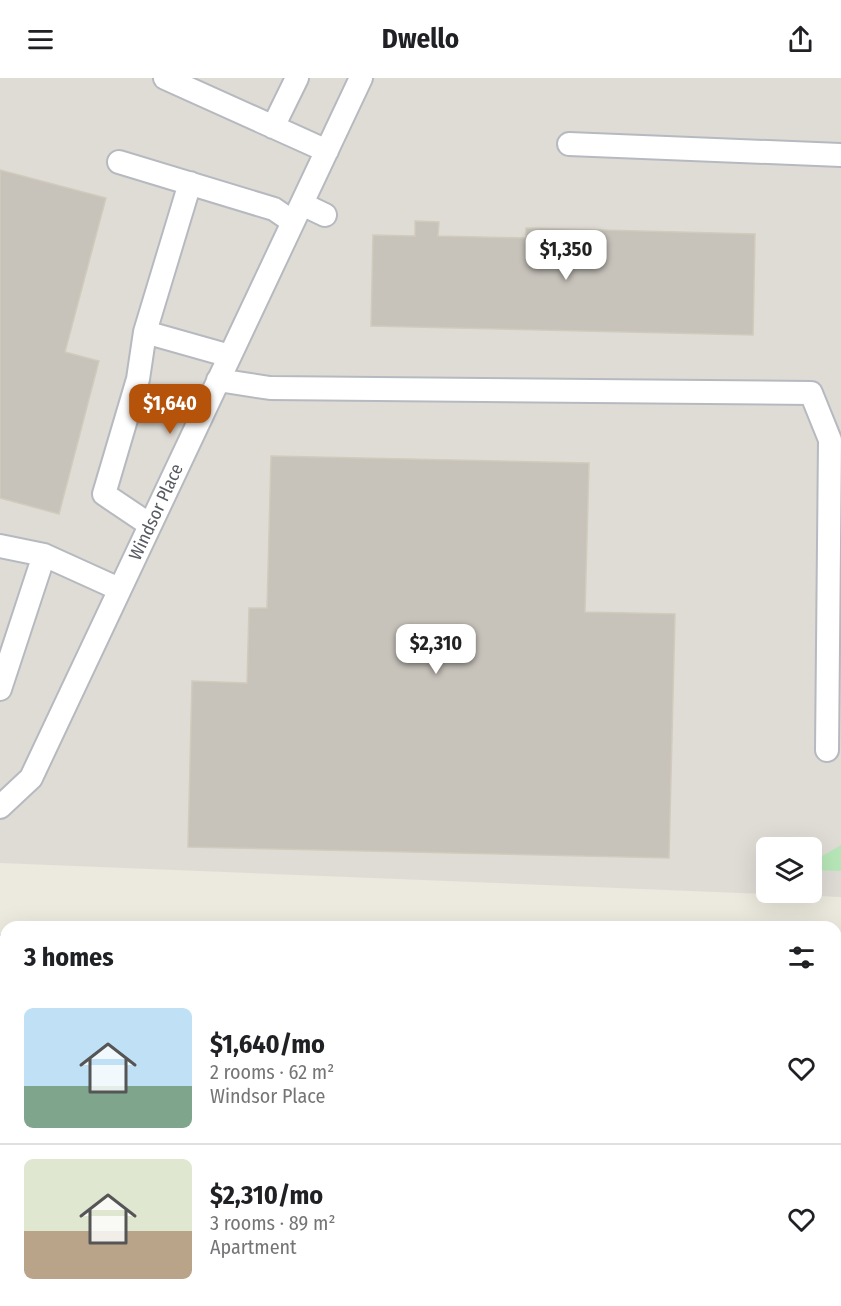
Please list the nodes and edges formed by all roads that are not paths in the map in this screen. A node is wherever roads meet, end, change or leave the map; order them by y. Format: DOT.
graph roads {
  1 [pos="165,78"];
  2 [pos="297,78"];
  3 [pos="361,78"];
  4 [pos="273,127"];
  5 [pos="569,144"];
  6 [pos="327,151"];
  7 [pos="841,155"];
  8 [pos="119,162"];
  9 [pos="190,183"];
  10 [pos="298,213"];
  11 [pos="325,215"];
  12 [pos="145,332"];
  13 [pos="230,356"];
  14 [pos="218,380"];
  15 [pos="150,525"];
  16 [pos="0,546"];
  17 [pos="44,555"];
  18 [pos="119,589"];
  19 [pos="0,689"];
  20 [pos="827,750"];
  21 [pos="0,807"];
  1 -- 4 [label="street"];
  2 -- 4 [label="street"];
  3 -- 6 [label="street, Windsor Place"];
  4 -- 6 [label="street"];
  5 -- 7 [label="street"];
  6 -- 10 [label="street, Windsor Place"];
  8 -- 9 [label="street"];
  9 -- 10 [label="street"];
  9 -- 12 [label="street"];
  10 -- 11 [label="street"];
  10 -- 13 [label="street, Windsor Place"];
  12 -- 13 [label="street"];
  12 -- 15 [label="street"];
  13 -- 14 [label="street, Windsor Place"];
  14 -- 15 [label="street, Windsor Place"];
  14 -- 20 [label="street"];
  15 -- 18 [label="street, Windsor Place"];
  16 -- 17 [label="street"];
  17 -- 18 [label="street"];
  17 -- 19 [label="street"];
  18 -- 21 [label="street, Windsor Place"];
}
